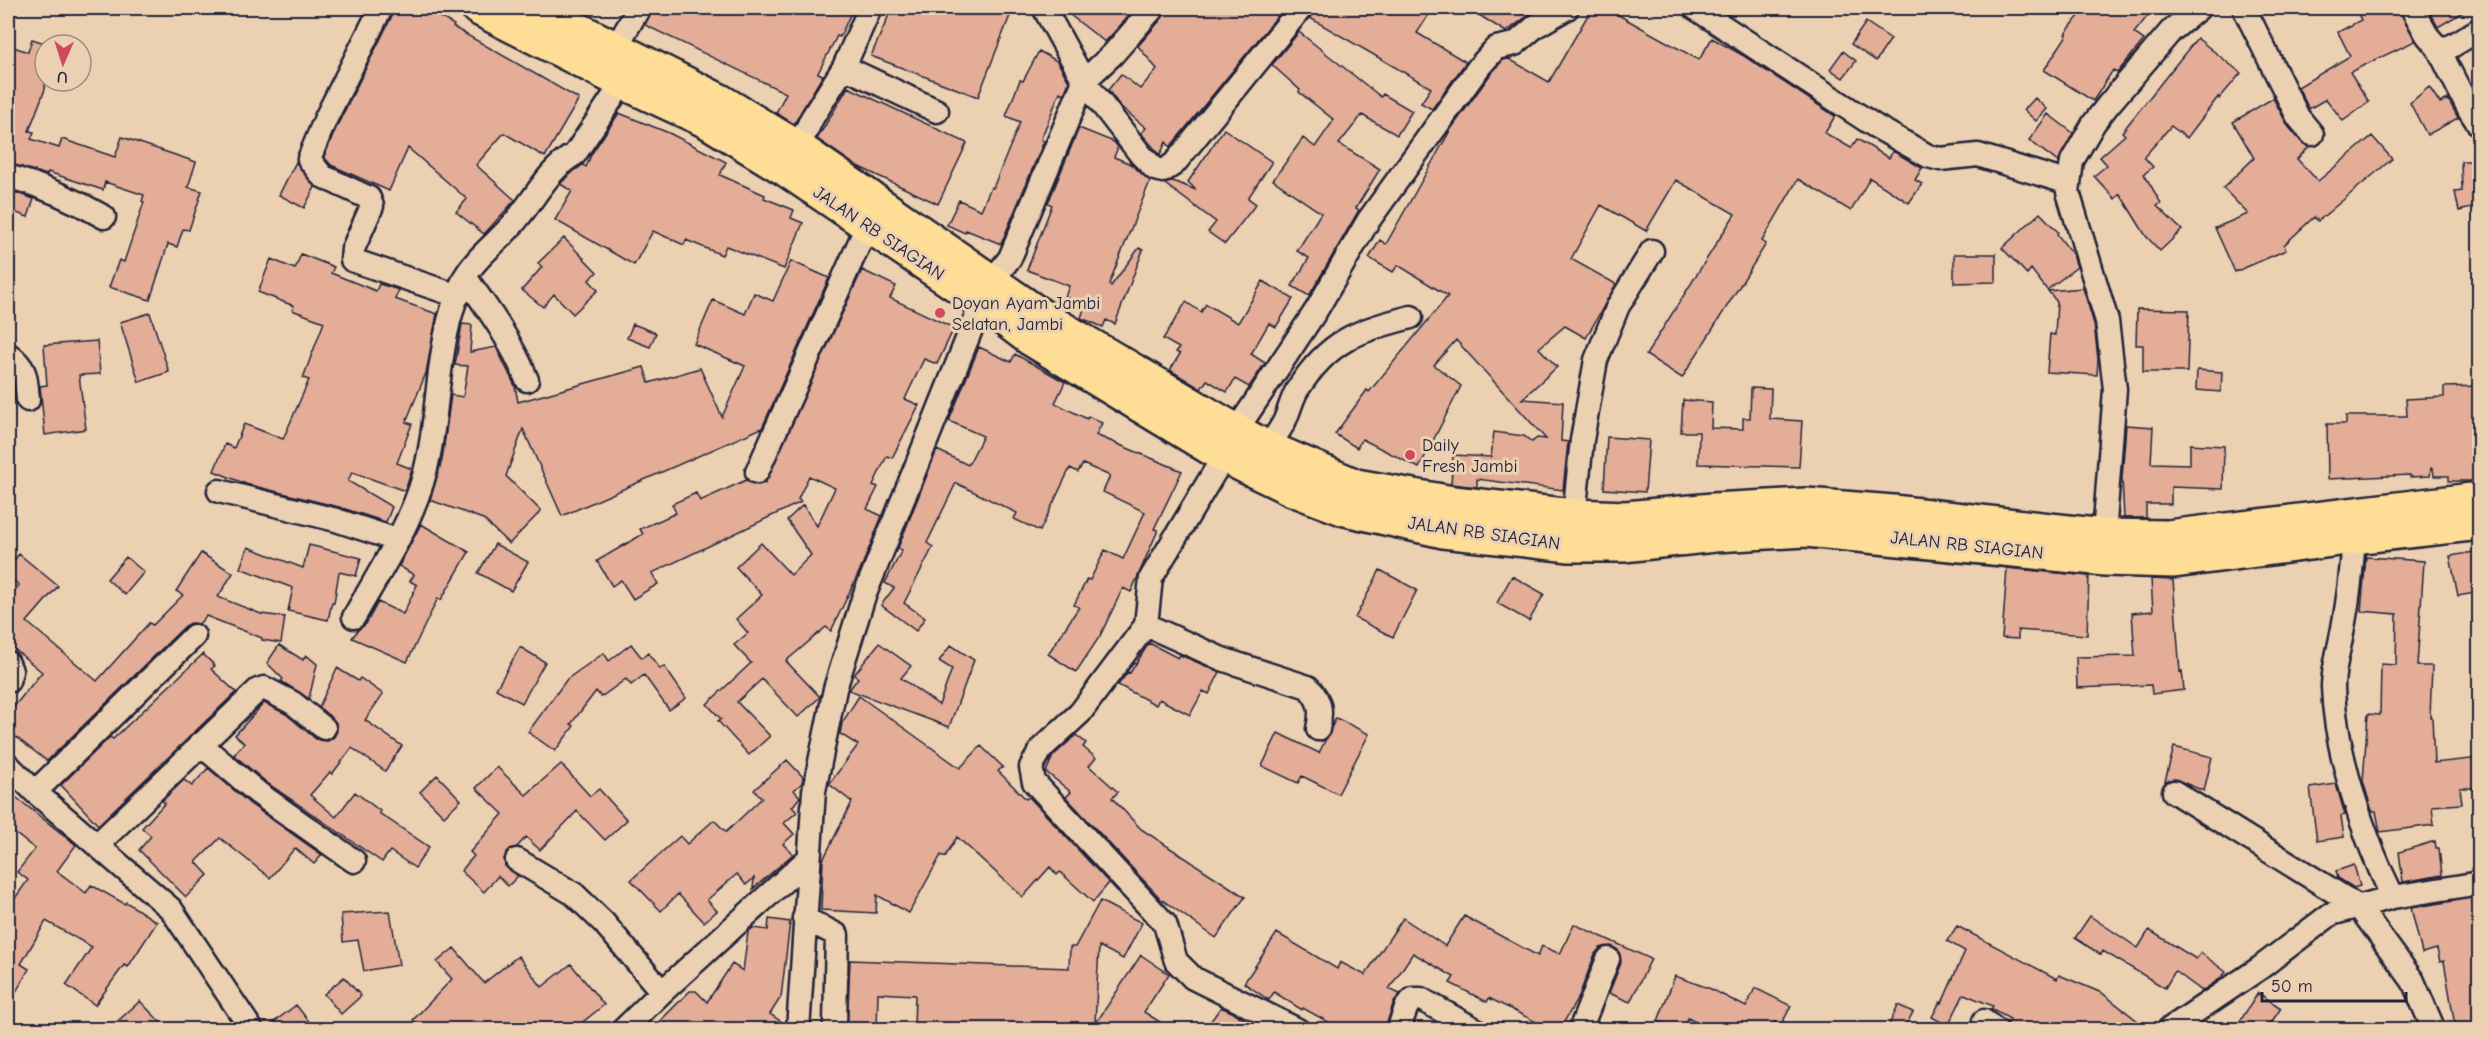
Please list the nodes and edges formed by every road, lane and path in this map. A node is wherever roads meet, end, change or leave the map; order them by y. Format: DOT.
graph roads {
  1 [pos="381,8"];
  2 [pos="478,8"];
  3 [pos="535,8"];
  4 [pos="639,8"];
  5 [pos="870,8"];
  6 [pos="1044,8"];
  7 [pos="1153,8"];
  8 [pos="1301,8"];
  9 [pos="1567,8"];
  10 [pos="1695,8"];
  11 [pos="2199,8"];
  12 [pos="2244,8"];
  13 [pos="2412,8"];
  14 [pos="2480,29"];
  15 [pos="2438,48"];
  16 [pos="615,49"];
  17 [pos="844,67"];
  18 [pos="1084,81"];
  19 [pos="623,82"];
  20 [pos="937,111"];
  21 [pos="2480,126"];
  22 [pos="2312,134"];
  23 [pos="798,148"];
  24 [pos="8,176"];
  25 [pos="2069,183"];
  26 [pos="104,217"];
  27 [pos="867,226"];
  28 [pos="1652,252"];
  29 [pos="461,286"];
  30 [pos="986,292"];
  31 [pos="1411,317"];
  32 [pos="8,354"];
  33 [pos="527,380"];
  34 [pos="28,400"];
  35 [pos="1230,443"];
  36 [pos="1266,448"];
  37 [pos="757,472"];
  38 [pos="219,491"];
  39 [pos="2480,499"];
  40 [pos="1574,516"];
  41 [pos="1806,518"];
  42 [pos="2480,523"];
  43 [pos="1950,530"];
  44 [pos="2104,536"];
  45 [pos="2354,537"];
  46 [pos="397,540"];
  47 [pos="354,617"];
  48 [pos="1146,625"];
  49 [pos="194,636"];
  50 [pos="8,663"];
  51 [pos="8,681"];
  52 [pos="324,728"];
  53 [pos="1318,729"];
  54 [pos="200,744"];
  55 [pos="8,765"];
  56 [pos="35,792"];
  57 [pos="2174,792"];
  58 [pos="97,844"];
  59 [pos="808,859"];
  60 [pos="517,860"];
  61 [pos="354,861"];
  62 [pos="2480,883"];
  63 [pos="2393,897"];
  64 [pos="2359,907"];
  65 [pos="804,918"];
  66 [pos="1608,959"];
  67 [pos="662,992"];
  68 [pos="835,1023"];
  69 [pos="252,1029"];
  70 [pos="623,1029"];
  71 [pos="798,1029"];
  72 [pos="1298,1029"];
  73 [pos="1398,1029"];
  74 [pos="1476,1029"];
  75 [pos="1580,1029"];
  76 [pos="2168,1029"];
  77 [pos="2434,1029"];
  1 -- 29 [label="street"];
  2 -- 19 [label="highway, JALAN RB SIAGIAN"];
  3 -- 16 [label="highway, JALAN RB SIAGIAN"];
  4 -- 16 [label="street"];
  5 -- 17 [label="street"];
  6 -- 18 [label="street"];
  7 -- 18 [label="street"];
  8 -- 18 [label="street"];
  9 -- 35 [label="street"];
  10 -- 25 [label="street"];
  11 -- 25 [label="street"];
  12 -- 22 [label="street"];
  13 -- 15 [label="street"];
  14 -- 15 [label="street"];
  15 -- 21 [label="street"];
  16 -- 23 [label="highway, JALAN RB SIAGIAN"];
  17 -- 20 [label="street"];
  17 -- 23 [label="street"];
  18 -- 30 [label="street"];
  19 -- 27 [label="highway, JALAN RB SIAGIAN"];
  19 -- 29 [label="street"];
  23 -- 30 [label="highway, JALAN RB SIAGIAN"];
  24 -- 26 [label="street"];
  25 -- 44 [label="street"];
  27 -- 30 [label="highway, JALAN RB SIAGIAN"];
  27 -- 37 [label="street"];
  28 -- 40 [label="street"];
  29 -- 33 [label="street"];
  29 -- 46 [label="street"];
  30 -- 35 [label="highway, JALAN RB SIAGIAN"];
  30 -- 59 [label="street"];
  31 -- 36 [label="street"];
  32 -- 34 [label="street"];
  35 -- 36 [label="highway, JALAN RB SIAGIAN"];
  35 -- 41 [label="highway, JALAN RB SIAGIAN"];
  35 -- 48 [label="street"];
  36 -- 40 [label="highway, JALAN RB SIAGIAN"];
  38 -- 46 [label="street"];
  39 -- 44 [label="highway, JALAN RB SIAGIAN"];
  40 -- 41 [label="highway, JALAN RB SIAGIAN"];
  41 -- 43 [label="highway, JALAN RB SIAGIAN"];
  42 -- 45 [label="highway, JALAN RB SIAGIAN"];
  43 -- 44 [label="highway, JALAN RB SIAGIAN"];
  43 -- 45 [label="highway, JALAN RB SIAGIAN"];
  45 -- 63 [label="street"];
  46 -- 47 [label="street"];
  48 -- 53 [label="street"];
  48 -- 72 [label="street"];
  49 -- 56 [label="street"];
  50 -- 51 [label="street"];
  52 -- 54 [label="street"];
  54 -- 58 [label="street"];
  54 -- 61 [label="street"];
  55 -- 56 [label="street"];
  56 -- 58 [label="street"];
  57 -- 64 [label="street"];
  58 -- 69 [label="street"];
  59 -- 65 [label="street"];
  59 -- 67 [label="street"];
  60 -- 67 [label="street"];
  62 -- 63 [label="street"];
  63 -- 64 [label="street"];
  64 -- 76 [label="street"];
  64 -- 77 [label="street"];
  65 -- 68 [label="street"];
  65 -- 71 [label="street"];
  66 -- 75 [label="street"];
  67 -- 70 [label="street"];
  73 -- 74 [label="street"];
}
